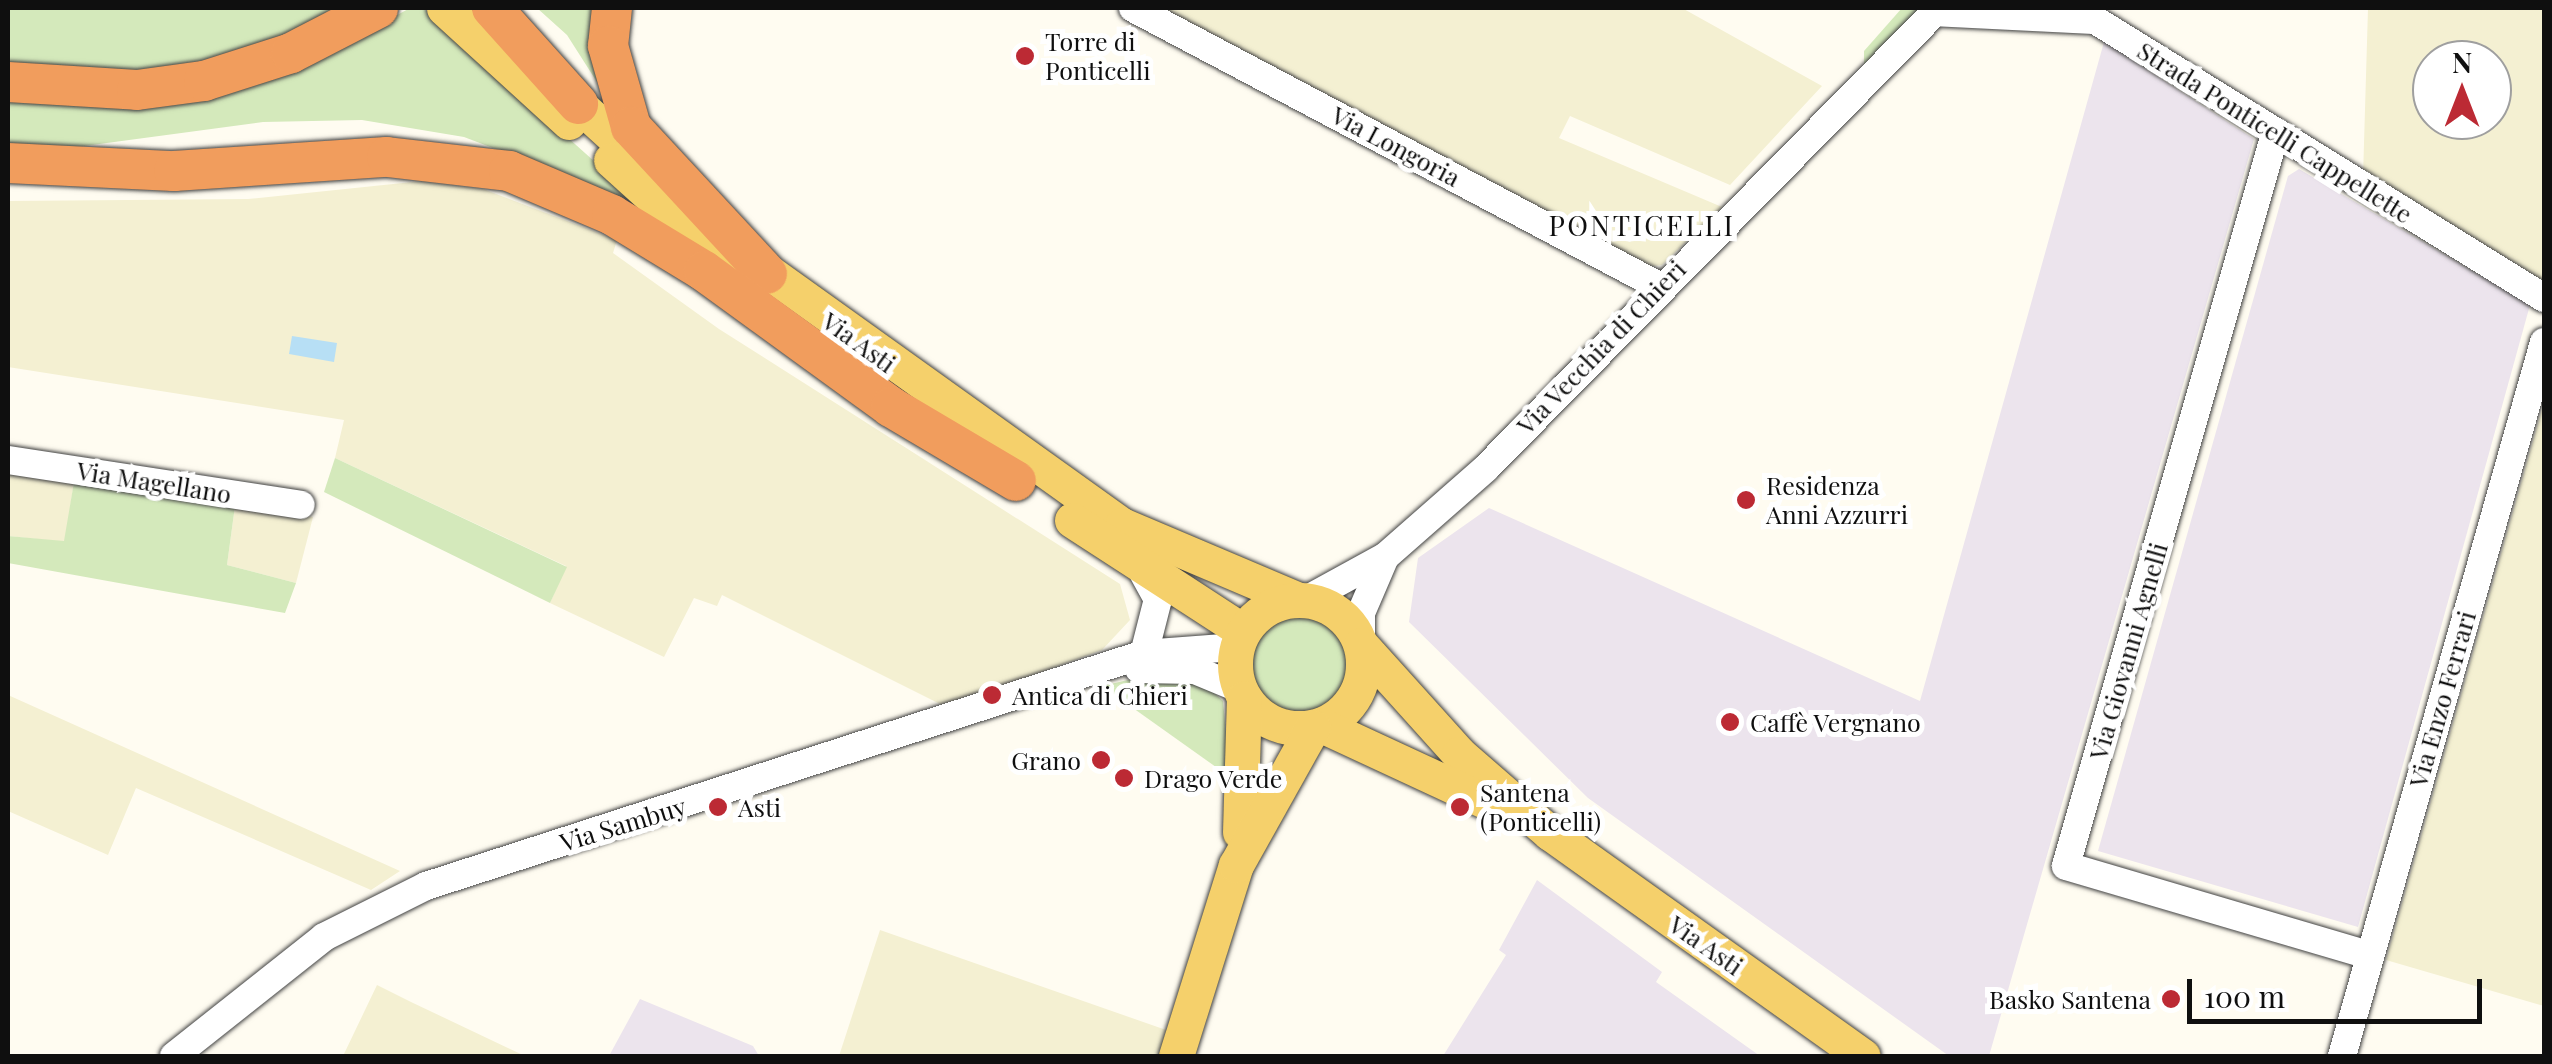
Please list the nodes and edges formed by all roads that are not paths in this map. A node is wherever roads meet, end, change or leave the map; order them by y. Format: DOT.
graph roads {
  1 [pos="444,8"];
  2 [pos="473,8"];
  3 [pos="492,8"];
  4 [pos="612,8"];
  5 [pos="1133,8"];
  6 [pos="374,10"];
  7 [pos="1935,10"];
  8 [pos="8,82"];
  9 [pos="578,104"];
  10 [pos="2275,134"];
  11 [pos="8,163"];
  12 [pos="767,274"];
  13 [pos="1659,286"];
  14 [pos="2544,298"];
  15 [pos="2544,342"];
  16 [pos="8,460"];
  17 [pos="1016,481"];
  18 [pos="300,505"];
  19 [pos="1386,556"];
  20 [pos="1140,568"];
  21 [pos="1301,600"];
  22 [pos="1240,639"];
  23 [pos="1361,645"];
  24 [pos="1144,654"];
  25 [pos="1112,670"];
  26 [pos="1241,693"];
  27 [pos="1317,726"];
  28 [pos="1384,755"];
  29 [pos="1280,780"];
  30 [pos="1550,833"];
  31 [pos="1236,865"];
  32 [pos="2368,955"];
  33 [pos="174,1056"];
  34 [pos="1176,1056"];
  35 [pos="1863,1056"];
  36 [pos="2342,1056"];
  1 -- 17 [label="main road, Via Asti"];
  2 -- 9 [label="main road, Via Asti"];
  3 -- 9 [label="highway"];
  4 -- 12 [label="highway"];
  5 -- 13 [label="street, Via Longoria"];
  6 -- 8 [label="highway"];
  7 -- 10 [label="street, Strada Ponticelli Cappellette"];
  7 -- 13 [label="street, Via Vecchia di Chieri"];
  9 -- 12 [label="main road, Via Asti"];
  10 -- 14 [label="street, Strada Ponticelli Cappellette"];
  10 -- 32 [label="street, Via Giovanni Agnelli"];
  11 -- 17 [label="highway"];
  12 -- 21 [label="main road, Via Asti"];
  13 -- 19 [label="street, Via Vecchia di Chieri"];
  15 -- 32 [label="street, Via Enzo Ferrari"];
  16 -- 18 [label="street, Via Magellano"];
  17 -- 20 [label="main road, Via Asti"];
  19 -- 21 [label="street, Via Vecchia di Chieri"];
  19 -- 23 [label="street, Via Vecchia di Chieri"];
  20 -- 22 [label="main road, Via Asti"];
  20 -- 24 [label="street"];
  21 -- 22 [label="main road"];
  21 -- 23 [label="main road"];
  22 -- 24 [label="street, Via Sambuy"];
  22 -- 26 [label="main road"];
  23 -- 27 [label="main road"];
  23 -- 30 [label="main road, Via Asti"];
  24 -- 25 [label="street, Via Sambuy"];
  25 -- 26 [label="street, Via Sambuy"];
  25 -- 33 [label="street, Via Sambuy"];
  26 -- 27 [label="main road"];
  26 -- 31 [label="main road"];
  27 -- 28 [label="main road, Via Asti"];
  27 -- 29 [label="main road"];
  28 -- 29 [label="main road"];
  28 -- 30 [label="main road, Via Asti"];
  29 -- 31 [label="main road"];
  30 -- 35 [label="main road, Via Asti"];
  31 -- 34 [label="main road"];
  32 -- 36 [label="street, Via Enzo Ferrari"];
}
